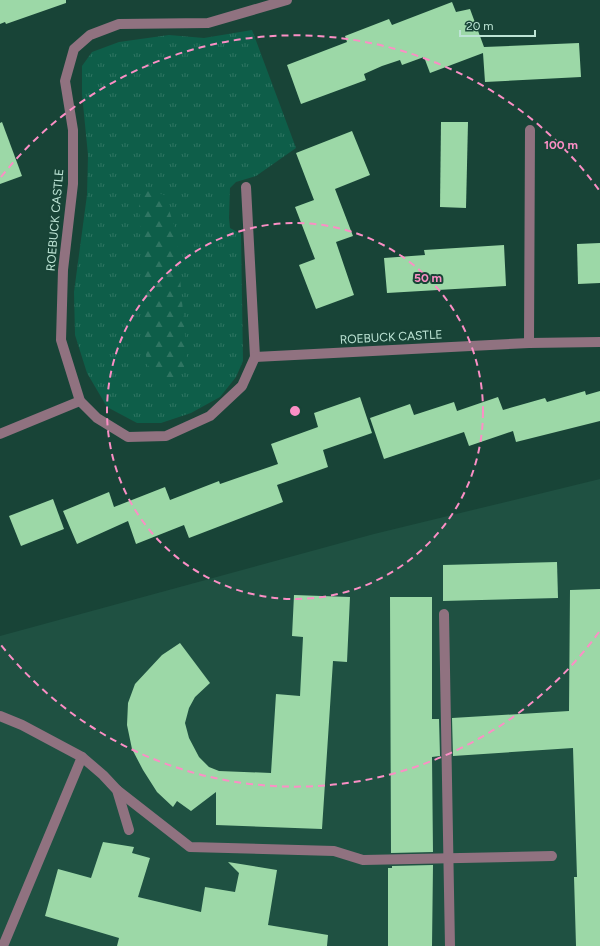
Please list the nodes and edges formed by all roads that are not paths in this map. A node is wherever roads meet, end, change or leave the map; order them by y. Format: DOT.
graph roads {
  1 [pos="287,0"];
  2 [pos="530,130"];
  3 [pos="246,187"];
  4 [pos="600,342"];
  5 [pos="529,344"];
  6 [pos="255,357"];
  7 [pos="80,401"];
  8 [pos="0,434"];
  9 [pos="444,614"];
  10 [pos="0,716"];
  11 [pos="82,757"];
  12 [pos="117,790"];
  13 [pos="129,830"];
  14 [pos="552,856"];
  15 [pos="449,858"];
  16 [pos="3,946"];
  17 [pos="450,946"];
  1 -- 7 [label="street, ROEBUCK CASTLE"];
  2 -- 5 [label="street"];
  3 -- 6 [label="street, ROEBUCK CASTLE"];
  4 -- 5 [label="street, ROEBUCK CASTLE"];
  5 -- 6 [label="street, ROEBUCK CASTLE"];
  6 -- 7 [label="street, ROEBUCK CASTLE"];
  7 -- 8 [label="street"];
  9 -- 15 [label="street"];
  10 -- 11 [label="street"];
  11 -- 12 [label="street"];
  11 -- 16 [label="street"];
  12 -- 13 [label="street"];
  12 -- 15 [label="street"];
  14 -- 15 [label="street"];
  15 -- 17 [label="street"];
}
